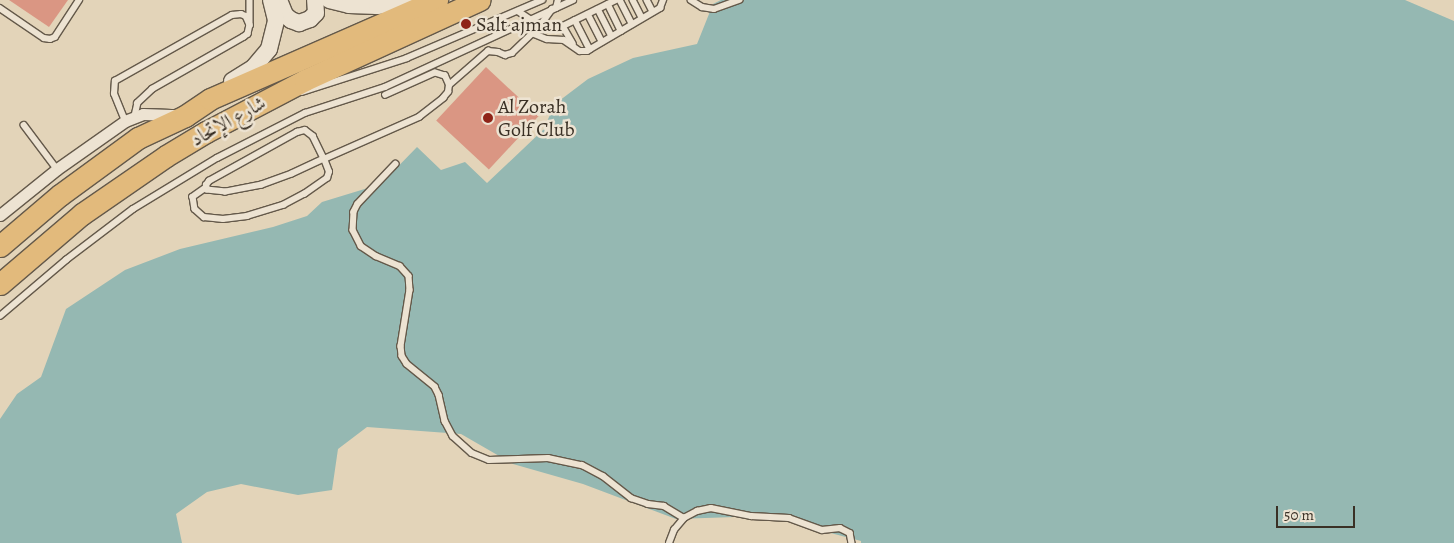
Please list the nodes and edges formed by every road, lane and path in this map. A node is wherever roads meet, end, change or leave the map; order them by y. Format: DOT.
graph roads {
  1 [pos="79,0"];
  2 [pos="250,0"];
  3 [pos="271,0"];
  4 [pos="279,0"];
  5 [pos="315,0"];
  6 [pos="329,0"];
  7 [pos="436,0"];
  8 [pos="480,0"];
  9 [pos="542,0"];
  10 [pos="558,0"];
  11 [pos="573,0"];
  12 [pos="616,0"];
  13 [pos="620,0"];
  14 [pos="633,0"];
  15 [pos="647,0"];
  16 [pos="663,0"];
  17 [pos="692,0"];
  18 [pos="739,0"];
  19 [pos="608,4"];
  20 [pos="0,8"];
  21 [pos="556,8"];
  22 [pos="598,9"];
  23 [pos="518,11"];
  24 [pos="653,12"];
  25 [pos="588,14"];
  26 [pos="530,18"];
  27 [pos="642,18"];
  28 [pos="575,20"];
  29 [pos="632,24"];
  30 [pos="250,25"];
  31 [pos="563,26"];
  32 [pos="540,27"];
  33 [pos="621,31"];
  34 [pos="532,33"];
  35 [pos="612,36"];
  36 [pos="602,42"];
  37 [pos="577,49"];
  38 [pos="590,49"];
  39 [pos="450,85"];
  40 [pos="386,95"];
  41 [pos="210,99"];
  42 [pos="254,106"];
  43 [pos="184,116"];
  44 [pos="130,118"];
  45 [pos="24,125"];
  46 [pos="324,159"];
  47 [pos="396,164"];
  48 [pos="57,169"];
  49 [pos="206,188"];
  50 [pos="2,211"];
  51 [pos="0,246"];
  52 [pos="0,284"];
  53 [pos="0,316"];
  54 [pos="684,518"];
  55 [pos="668,543"];
  56 [pos="852,543"];
  1 -- 20 [label="lane"];
  2 -- 30 [label="lane"];
  3 -- 41 [label="street"];
  4 -- 5 [label="street"];
  6 -- 7 [label="street"];
  7 -- 41 [label="highway, شارع الإتحاد"];
  8 -- 42 [label="highway, شارع الإتحاد"];
  9 -- 23 [label="lane"];
  10 -- 21 [label="lane"];
  11 -- 21 [label="lane"];
  12 -- 19 [label="lane"];
  13 -- 29 [label="lane"];
  14 -- 27 [label="lane"];
  15 -- 24 [label="lane"];
  16 -- 24 [label="lane"];
  17 -- 18 [label="lane"];
  19 -- 22 [label="lane"];
  19 -- 33 [label="lane"];
  21 -- 26 [label="lane"];
  21 -- 32 [label="lane"];
  22 -- 25 [label="lane"];
  22 -- 35 [label="lane"];
  23 -- 26 [label="lane"];
  23 -- 42 [label="lane"];
  24 -- 27 [label="lane"];
  25 -- 28 [label="lane"];
  25 -- 36 [label="lane"];
  26 -- 32 [label="lane"];
  26 -- 53 [label="lane"];
  27 -- 29 [label="lane"];
  28 -- 31 [label="lane"];
  28 -- 38 [label="lane"];
  29 -- 33 [label="lane"];
  30 -- 44 [label="lane"];
  30 -- 44 [label="lane"];
  31 -- 32 [label="lane"];
  31 -- 37 [label="lane"];
  32 -- 34 [label="lane"];
  33 -- 35 [label="lane"];
  34 -- 37 [label="lane"];
  34 -- 39 [label="lane"];
  35 -- 36 [label="lane"];
  36 -- 38 [label="lane"];
  37 -- 38 [label="lane"];
  39 -- 40 [label="lane"];
  39 -- 46 [label="lane"];
  41 -- 43 [label="highway, شارع الإتحاد"];
  42 -- 52 [label="highway, شارع الإتحاد"];
  43 -- 44 [label="street"];
  43 -- 51 [label="highway, شارع الإتحاد"];
  44 -- 48 [label="street"];
  45 -- 48 [label="lane"];
  46 -- 49 [label="lane"];
  46 -- 49 [label="lane"];
  46 -- 49 [label="lane"];
  47 -- 54 [label="lane"];
  48 -- 50 [label="street"];
  54 -- 55 [label="lane"];
  54 -- 56 [label="lane"];
}
